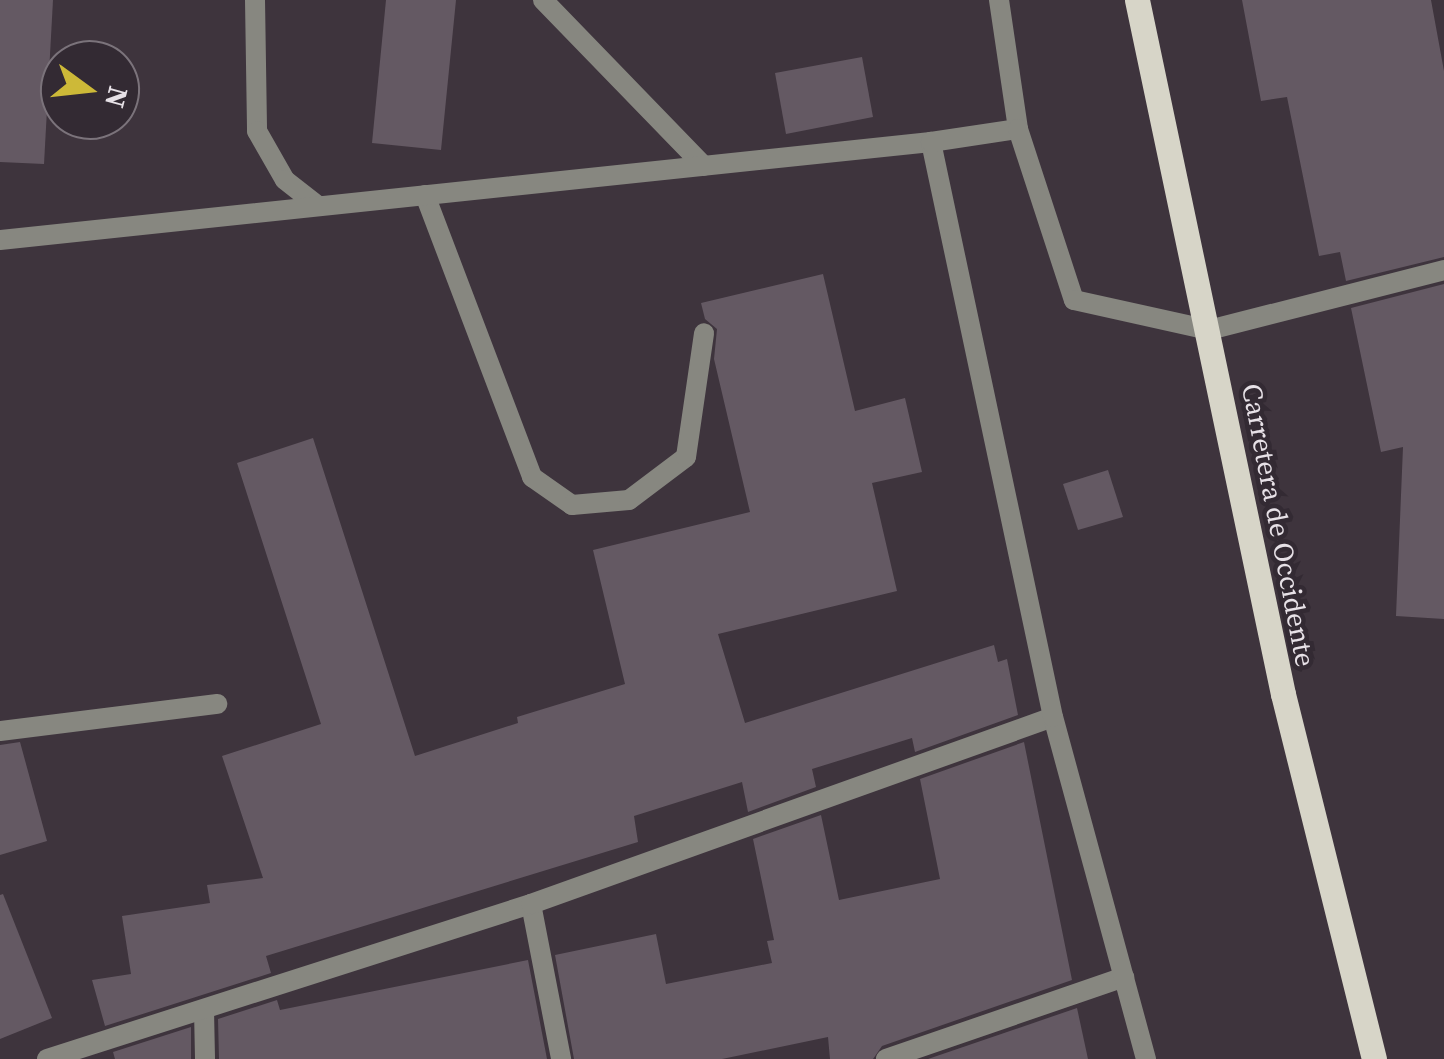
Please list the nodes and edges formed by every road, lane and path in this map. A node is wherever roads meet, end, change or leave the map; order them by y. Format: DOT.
graph roads {
  1 [pos="255,0"];
  2 [pos="543,0"];
  3 [pos="999,0"];
  4 [pos="1137,0"];
  5 [pos="1018,129"];
  6 [pos="930,142"];
  7 [pos="704,166"];
  8 [pos="425,196"];
  9 [pos="318,206"];
  10 [pos="0,240"];
  11 [pos="1444,270"];
  12 [pos="1209,330"];
  13 [pos="704,332"];
  14 [pos="217,704"];
  15 [pos="1053,716"];
  16 [pos="0,731"];
  17 [pos="531,904"];
  18 [pos="1124,977"];
  19 [pos="204,1010"];
  20 [pos="47,1059"];
  21 [pos="205,1059"];
  22 [pos="560,1059"];
  23 [pos="886,1059"];
  24 [pos="1146,1059"];
  25 [pos="1374,1059"];
  1 -- 9 [label="street"];
  2 -- 7 [label="street"];
  3 -- 5 [label="street"];
  4 -- 12 [label="main road, Carretera de Occidente"];
  5 -- 6 [label="street"];
  5 -- 12 [label="street"];
  6 -- 7 [label="street"];
  6 -- 15 [label="street"];
  7 -- 8 [label="street"];
  8 -- 9 [label="street"];
  8 -- 13 [label="street"];
  9 -- 10 [label="street"];
  11 -- 12 [label="street"];
  12 -- 25 [label="main road, Carretera de Occidente"];
  14 -- 16 [label="street"];
  15 -- 17 [label="street"];
  15 -- 18 [label="street"];
  17 -- 19 [label="street"];
  17 -- 22 [label="street"];
  18 -- 23 [label="street"];
  18 -- 24 [label="street"];
  19 -- 20 [label="street"];
  19 -- 21 [label="street"];
}
